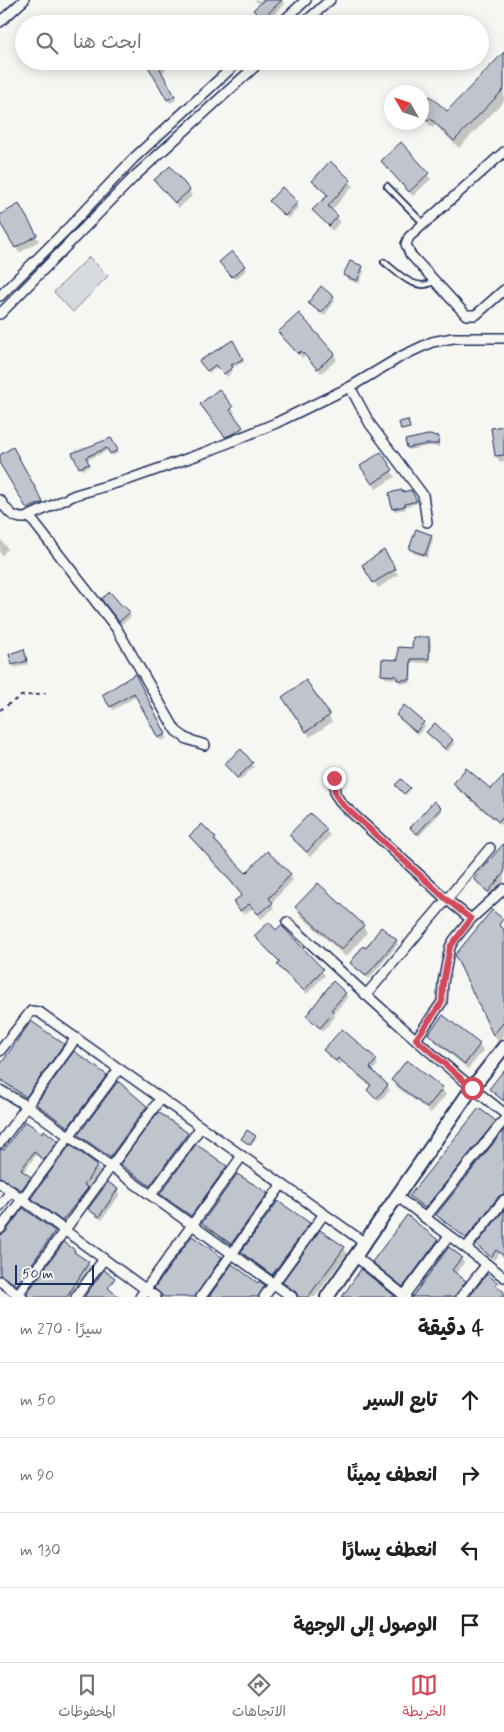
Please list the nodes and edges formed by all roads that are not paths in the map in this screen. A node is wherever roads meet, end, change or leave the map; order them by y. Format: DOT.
graph roads {
  1 [pos="24,0"];
  2 [pos="306,0"];
  3 [pos="330,0"];
  4 [pos="290,15"];
  5 [pos="313,15"];
  6 [pos="0,22"];
  7 [pos="229,70"];
  8 [pos="251,70"];
  9 [pos="504,152"];
  10 [pos="387,186"];
  11 [pos="424,224"];
  12 [pos="384,262"];
  13 [pos="434,281"];
  14 [pos="503,292"];
  15 [pos="0,296"];
  16 [pos="0,314"];
  17 [pos="504,338"];
  18 [pos="350,387"];
  19 [pos="0,500"];
  20 [pos="29,516"];
  21 [pos="426,522"];
  22 [pos="205,745"];
  23 [pos="334,778"];
  24 [pos="490,848"];
  25 [pos="504,889"];
  26 [pos="446,899"];
  27 [pos="471,919"];
  28 [pos="288,922"];
  29 [pos="366,995"];
  30 [pos="76,1038"];
  31 [pos="416,1039"];
  32 [pos="504,1047"];
  33 [pos="0,1051"];
  34 [pos="119,1069"];
  35 [pos="472,1088"];
  36 [pos="3,1092"];
  37 [pos="161,1098"];
  38 [pos="0,1101"];
  39 [pos="27,1106"];
  40 [pos="504,1113"];
  41 [pos="504,1120"];
  42 [pos="201,1127"];
  43 [pos="69,1137"];
  44 [pos="0,1144"];
  45 [pos="242,1156"];
  46 [pos="111,1167"];
  47 [pos="0,1183"];
  48 [pos="282,1184"];
  49 [pos="11,1191"];
  50 [pos="151,1195"];
  51 [pos="398,1197"];
  52 [pos="22,1199"];
  53 [pos="504,1200"];
  54 [pos="0,1206"];
  55 [pos="324,1214"];
  56 [pos="426,1218"];
  57 [pos="191,1225"];
  58 [pos="0,1229"];
  59 [pos="65,1230"];
  60 [pos="449,1236"];
  61 [pos="365,1243"];
  62 [pos="466,1248"];
  63 [pos="232,1255"];
  64 [pos="355,1256"];
  65 [pos="104,1259"];
  66 [pos="487,1264"];
  67 [pos="504,1277"];
  68 [pos="0,1281"];
  69 [pos="274,1284"];
  70 [pos="142,1293"];
  71 [pos="19,1296"];
  72 [pos="404,1296"];
  73 [pos="76,1297"];
  74 [pos="156,1297"];
  75 [pos="201,1297"];
  76 [pos="264,1297"];
  77 [pos="292,1297"];
  78 [pos="327,1297"];
  79 [pos="461,1297"];
  1 -- 6 [label="street"];
  2 -- 4 [label="street"];
  3 -- 5 [label="street"];
  7 -- 15 [label="street"];
  8 -- 16 [label="street"];
  9 -- 11 [label="street"];
  10 -- 11 [label="lane"];
  11 -- 13 [label="street"];
  12 -- 13 [label="lane"];
  13 -- 14 [label="street"];
  17 -- 18 [label="street"];
  18 -- 20 [label="street"];
  18 -- 21 [label="street"];
  19 -- 20 [label="street"];
  20 -- 22 [label="street"];
  23 -- 26 [label="street"];
  24 -- 26 [label="street"];
  25 -- 27 [label="street"];
  26 -- 27 [label="street"];
  26 -- 29 [label="street"];
  27 -- 31 [label="street"];
  28 -- 29 [label="street"];
  29 -- 31 [label="street"];
  30 -- 33 [label="street"];
  30 -- 34 [label="street"];
  30 -- 39 [label="street"];
  31 -- 35 [label="street"];
  32 -- 35 [label="main road"];
  34 -- 37 [label="street"];
  34 -- 43 [label="street"];
  35 -- 40 [label="street"];
  35 -- 51 [label="main road"];
  36 -- 38 [label="street"];
  36 -- 39 [label="street"];
  37 -- 42 [label="street"];
  37 -- 46 [label="street"];
  39 -- 43 [label="street"];
  39 -- 44 [label="street"];
  41 -- 56 [label="street"];
  42 -- 45 [label="street"];
  42 -- 50 [label="street"];
  43 -- 46 [label="street"];
  43 -- 52 [label="street"];
  45 -- 48 [label="street"];
  45 -- 57 [label="street"];
  46 -- 50 [label="street"];
  46 -- 59 [label="street"];
  47 -- 49 [label="street"];
  48 -- 55 [label="street"];
  48 -- 63 [label="street"];
  49 -- 52 [label="street"];
  49 -- 54 [label="street"];
  50 -- 57 [label="street"];
  51 -- 56 [label="street"];
  51 -- 61 [label="main road"];
  52 -- 58 [label="street"];
  52 -- 59 [label="street"];
  53 -- 62 [label="street"];
  55 -- 61 [label="street"];
  55 -- 69 [label="street"];
  56 -- 60 [label="street"];
  57 -- 63 [label="street"];
  57 -- 70 [label="street"];
  59 -- 65 [label="street"];
  59 -- 71 [label="street"];
  60 -- 62 [label="street"];
  60 -- 72 [label="street"];
  61 -- 64 [label="main road"];
  62 -- 66 [label="street"];
  63 -- 69 [label="street"];
  63 -- 75 [label="street"];
  64 -- 72 [label="street"];
  64 -- 78 [label="main road"];
  65 -- 70 [label="street"];
  65 -- 73 [label="street"];
  66 -- 67 [label="street"];
  66 -- 79 [label="street"];
  68 -- 71 [label="street"];
  69 -- 76 [label="street"];
  69 -- 77 [label="street"];
  70 -- 74 [label="street"];
}
